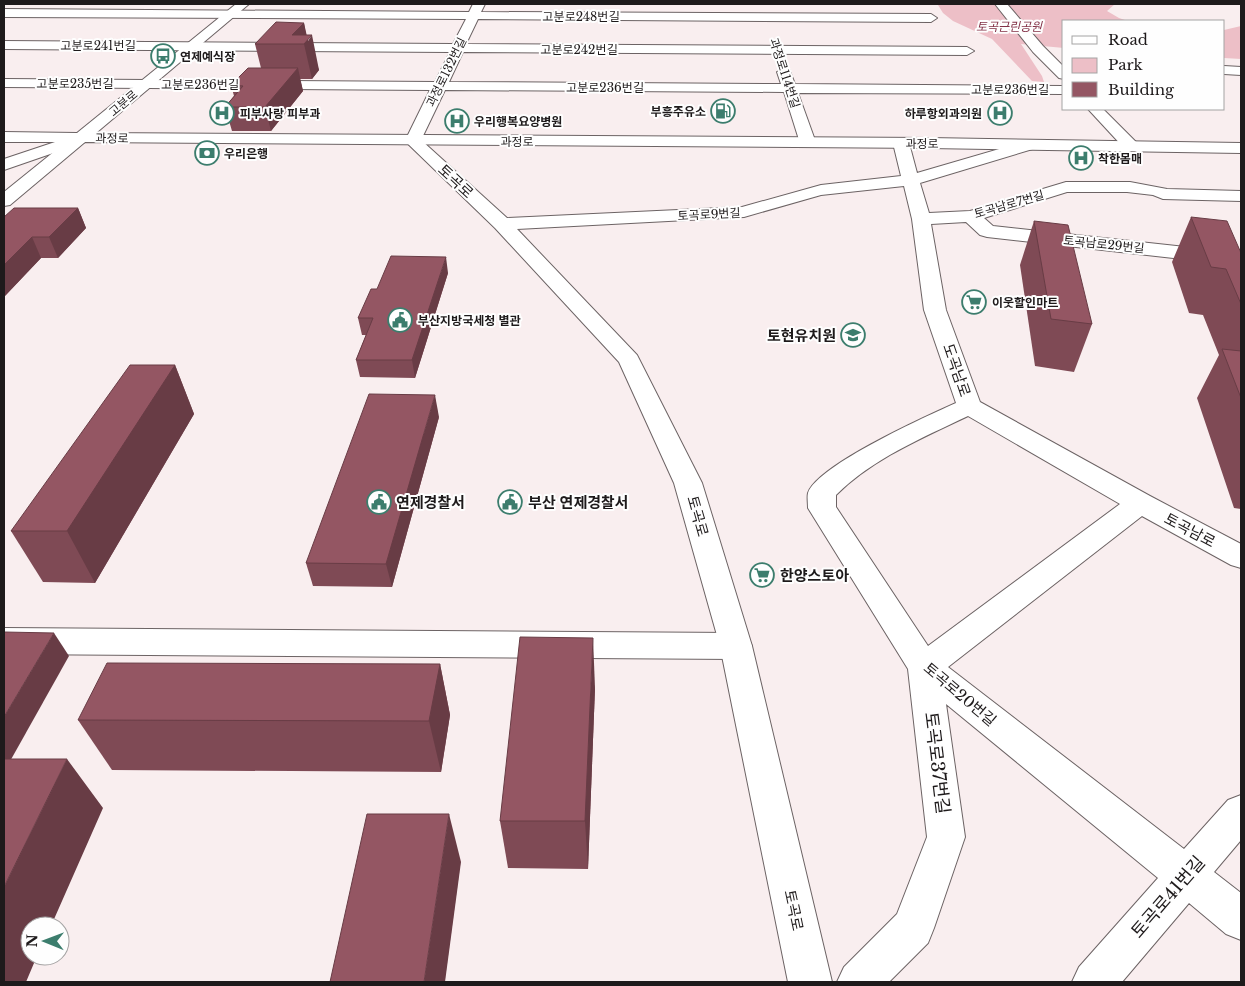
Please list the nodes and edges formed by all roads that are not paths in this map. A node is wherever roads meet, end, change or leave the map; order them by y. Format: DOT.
graph roads {
  1 [pos="243,4"];
  2 [pos="1001,4"];
  3 [pos="476,10"];
  4 [pos="764,10"];
  5 [pos="4,13"];
  6 [pos="230,14"];
  7 [pos="931,18"];
  8 [pos="4,45"];
  9 [pos="192,46"];
  10 [pos="458,48"];
  11 [pos="1038,49"];
  12 [pos="777,50"];
  13 [pos="967,51"];
  14 [pos="1062,53"];
  15 [pos="1225,70"];
  16 [pos="1241,71"];
  17 [pos="1062,73"];
  18 [pos="4,83"];
  19 [pos="147,84"];
  20 [pos="440,85"];
  21 [pos="789,88"];
  22 [pos="1062,90"];
  23 [pos="1097,110"];
  24 [pos="4,137"];
  25 [pos="82,138"];
  26 [pos="413,141"];
  27 [pos="808,143"];
  28 [pos="902,143"];
  29 [pos="1030,144"];
  30 [pos="1131,146"];
  31 [pos="1241,148"];
  32 [pos="4,165"];
  33 [pos="912,180"];
  34 [pos="1241,196"];
  35 [pos="4,201"];
  36 [pos="971,216"];
  37 [pos="921,219"];
  38 [pos="502,224"];
  39 [pos="1241,267"];
  40 [pos="969,406"];
  41 [pos="1140,503"];
  42 [pos="1241,557"];
  43 [pos="4,641"];
  44 [pos="736,646"];
  45 [pos="924,667"];
  46 [pos="1241,812"];
  47 [pos="1186,875"];
  48 [pos="1241,919"];
  49 [pos="810,982"];
  50 [pos="859,982"];
  51 [pos="1094,982"];
  1 -- 6 [label="street, 고분로"];
  2 -- 11 [label="street"];
  3 -- 4 [label="street, 고분로248번길"];
  3 -- 6 [label="street, 고분로248번길"];
  3 -- 10 [label="street, 과정로132번길"];
  4 -- 7 [label="street, 고분로248번길"];
  4 -- 12 [label="street, 과정로114번길"];
  5 -- 6 [label="street, 고분로248번길"];
  6 -- 9 [label="street, 고분로"];
  8 -- 9 [label="street, 고분로241번길"];
  9 -- 10 [label="street, 고분로242번길"];
  9 -- 19 [label="street, 고분로"];
  10 -- 12 [label="street, 고분로242번길"];
  10 -- 20 [label="street, 과정로132번길"];
  11 -- 14 [label="street"];
  11 -- 17 [label="street"];
  12 -- 13 [label="street, 고분로242번길"];
  12 -- 21 [label="street, 과정로114번길"];
  15 -- 16 [label="street"];
  18 -- 19 [label="street, 고분로235번길"];
  19 -- 20 [label="street, 고분로236번길"];
  19 -- 25 [label="street, 고분로"];
  20 -- 21 [label="street, 고분로236번길"];
  20 -- 26 [label="street, 과정로132번길"];
  21 -- 22 [label="street, 고분로236번길"];
  21 -- 27 [label="street, 과정로114번길"];
  23 -- 30 [label="street"];
  24 -- 25 [label="street, 과정로"];
  25 -- 26 [label="street, 과정로"];
  25 -- 32 [label="street"];
  25 -- 35 [label="street, 고분로"];
  26 -- 27 [label="street, 과정로"];
  26 -- 38 [label="street, 토곡로"];
  27 -- 28 [label="street, 과정로"];
  28 -- 29 [label="street, 과정로"];
  28 -- 33 [label="street, 도곡남로"];
  29 -- 30 [label="street, 과정로"];
  29 -- 33 [label="street, 과정로"];
  30 -- 31 [label="street, 과정로"];
  33 -- 37 [label="street, 도곡남로"];
  33 -- 38 [label="street, 토곡로9번길"];
  34 -- 36 [label="street, 토곡남로7번길"];
  36 -- 37 [label="street, 토곡남로7번길"];
  36 -- 39 [label="street, 토곡남로29번길"];
  37 -- 40 [label="street, 도곡남로"];
  38 -- 44 [label="street, 토곡로"];
  40 -- 41 [label="street, 도곡남로"];
  40 -- 45 [label="street, 토곡로20번길"];
  41 -- 42 [label="street, 토곡남로"];
  41 -- 45 [label="street"];
  43 -- 44 [label="street"];
  44 -- 49 [label="street, 토곡로"];
  45 -- 47 [label="street, 토곡로20번길"];
  45 -- 50 [label="street, 토곡로37번길"];
  46 -- 47 [label="street, 토곡로41번길"];
  47 -- 48 [label="street, 토곡로20번길"];
  47 -- 51 [label="street, 토곡로41번길"];
}
